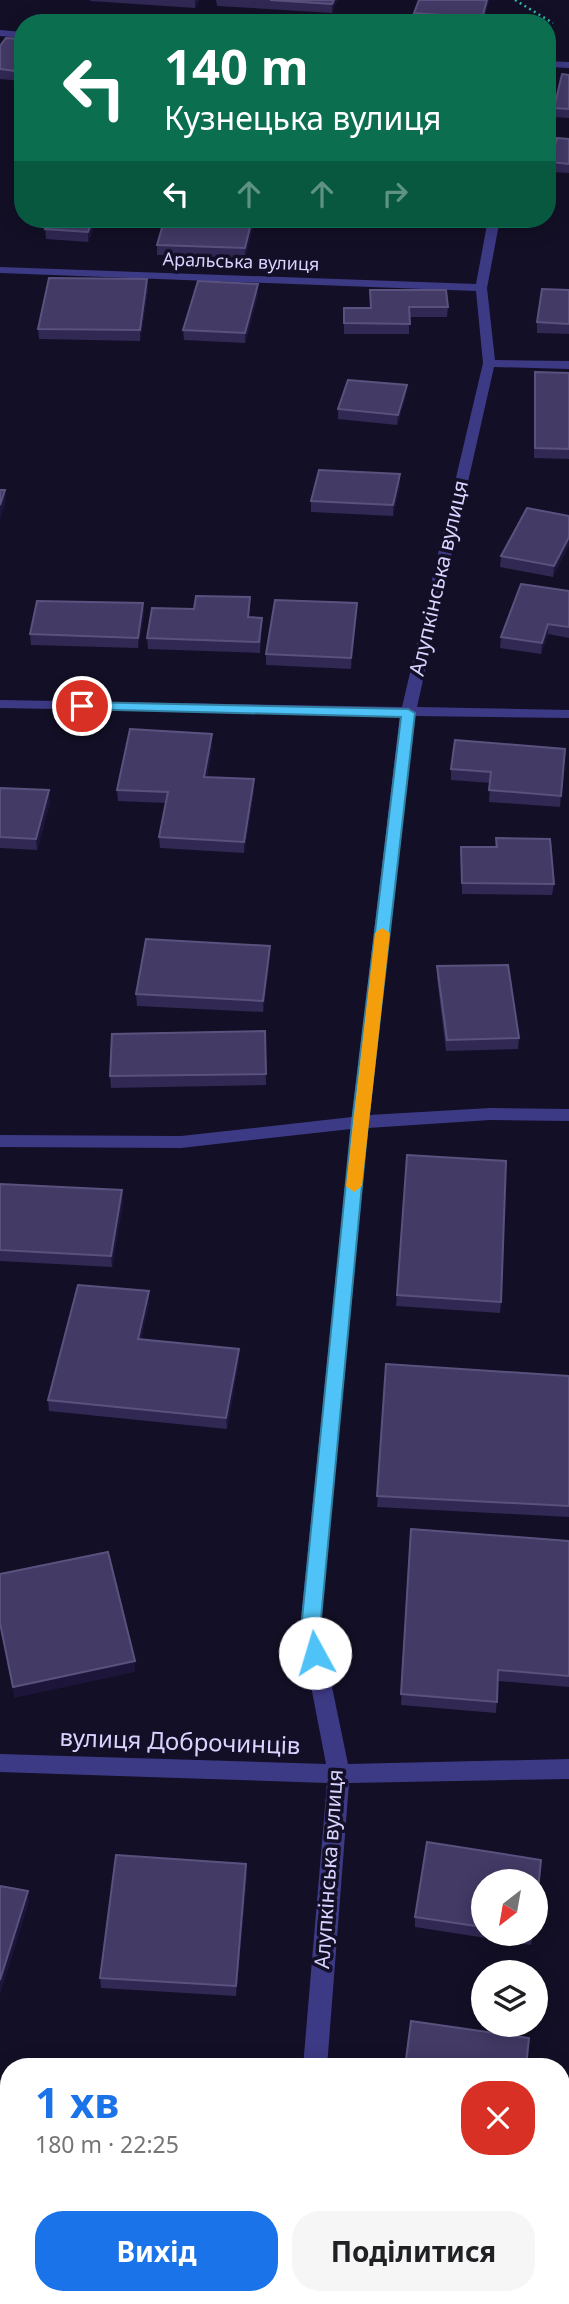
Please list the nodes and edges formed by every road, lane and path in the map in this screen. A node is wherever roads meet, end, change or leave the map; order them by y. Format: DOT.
graph roads {
  1 [pos="514,0"];
  2 [pos="537,14"];
  3 [pos="492,228"];
  4 [pos="0,270"];
  5 [pos="481,288"];
  6 [pos="489,363"];
  7 [pos="569,365"];
  8 [pos="0,704"];
  9 [pos="408,713"];
  10 [pos="569,714"];
  11 [pos="569,1115"];
  12 [pos="360,1122"];
  13 [pos="0,1142"];
  14 [pos="0,1763"];
  15 [pos="569,1769"];
  16 [pos="339,1773"];
  17 [pos="316,2058"];
  1 -- 2 [label="path"];
  3 -- 5 [label="street, Алупкінська вулиця"];
  4 -- 5 [label="street, Аральська вулиця"];
  5 -- 6 [label="street, Алупкінська вулиця"];
  6 -- 7 [label="street"];
  6 -- 9 [label="street, Алупкінська вулиця"];
  8 -- 9 [label="street"];
  9 -- 10 [label="street"];
  9 -- 12 [label="street, Алупкінська вулиця"];
  11 -- 12 [label="street"];
  12 -- 13 [label="street"];
  12 -- 16 [label="street, Алупкінська вулиця"];
  14 -- 16 [label="street, вулиця Доброчинців"];
  15 -- 16 [label="street, вулиця Доброчинців"];
  16 -- 17 [label="street, Алупкінська вулиця"];
}
